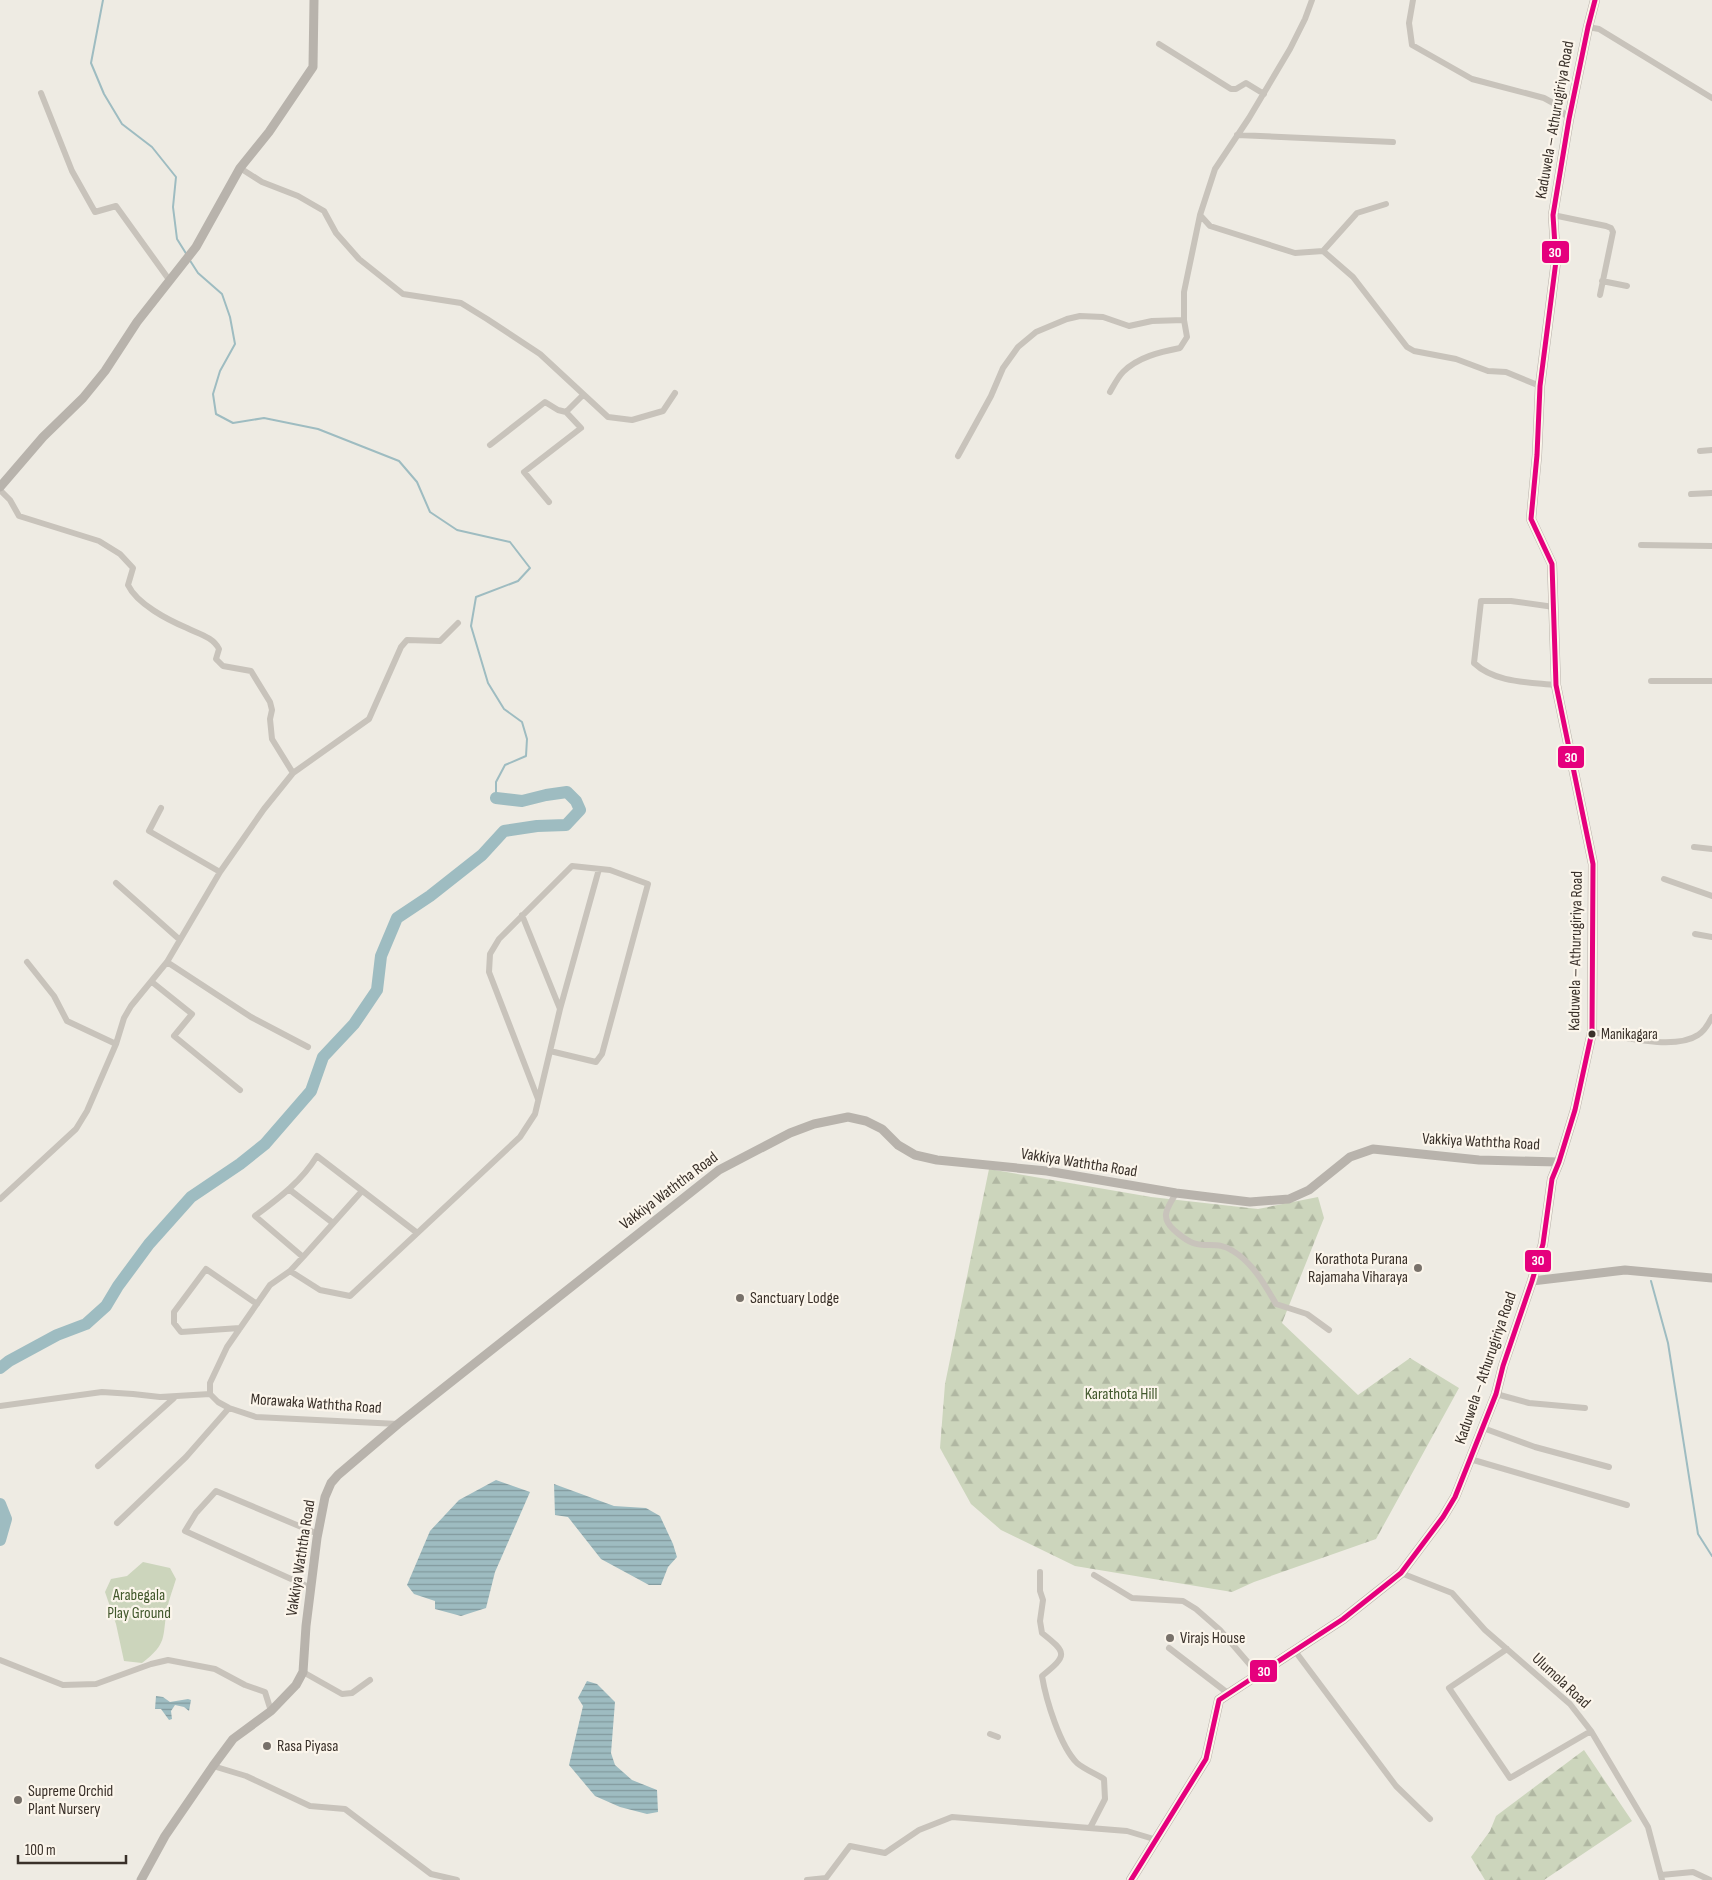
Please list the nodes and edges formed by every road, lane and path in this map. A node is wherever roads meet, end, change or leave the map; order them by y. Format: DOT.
graph roads {
  1 [pos="314,0"];
  2 [pos="1312,0"];
  3 [pos="1413,0"];
  4 [pos="1595,0"];
  5 [pos="1588,27"];
  6 [pos="1159,44"];
  7 [pos="41,93"];
  8 [pos="1264,94"];
  9 [pos="1712,98"];
  10 [pos="1569,119"];
  11 [pos="1238,135"];
  12 [pos="1393,142"];
  13 [pos="240,168"];
  14 [pos="1386,204"];
  15 [pos="1200,215"];
  16 [pos="1553,215"];
  17 [pos="1323,251"];
  18 [pos="170,281"];
  19 [pos="1602,282"];
  20 [pos="1627,286"];
  21 [pos="1600,295"];
  22 [pos="1184,320"];
  23 [pos="1540,386"];
  24 [pos="1110,392"];
  25 [pos="675,393"];
  26 [pos="583,395"];
  27 [pos="566,412"];
  28 [pos="490,445"];
  29 [pos="1712,450"];
  30 [pos="1700,451"];
  31 [pos="958,456"];
  32 [pos="0,488"];
  33 [pos="1712,493"];
  34 [pos="1691,494"];
  35 [pos="549,502"];
  36 [pos="1641,545"];
  37 [pos="1712,546"];
  38 [pos="1554,607"];
  39 [pos="458,623"];
  40 [pos="1651,681"];
  41 [pos="1712,681"];
  42 [pos="1556,684"];
  43 [pos="293,773"];
  44 [pos="161,808"];
  45 [pos="1694,847"];
  46 [pos="1712,849"];
  47 [pos="599,869"];
  48 [pos="220,872"];
  49 [pos="1664,879"];
  50 [pos="116,883"];
  51 [pos="1712,896"];
  52 [pos="522,915"];
  53 [pos="1695,934"];
  54 [pos="1712,937"];
  55 [pos="180,940"];
  56 [pos="26,962"];
  57 [pos="167,962"];
  58 [pos="152,982"];
  59 [pos="560,1009"];
  60 [pos="1712,1017"];
  61 [pos="1592,1032"];
  62 [pos="116,1044"];
  63 [pos="308,1047"];
  64 [pos="550,1051"];
  65 [pos="240,1090"];
  66 [pos="538,1099"];
  67 [pos="1559,1162"];
  68 [pos="290,1190"];
  69 [pos="362,1191"];
  70 [pos="1176,1193"];
  71 [pos="0,1199"];
  72 [pos="333,1224"];
  73 [pos="416,1232"];
  74 [pos="303,1257"];
  75 [pos="290,1271"];
  76 [pos="1712,1278"];
  77 [pos="1532,1280"];
  78 [pos="257,1304"];
  79 [pos="240,1328"];
  80 [pos="1329,1330"];
  81 [pos="210,1394"];
  82 [pos="1496,1394"];
  83 [pos="174,1398"];
  84 [pos="0,1406"];
  85 [pos="229,1408"];
  86 [pos="1585,1408"];
  87 [pos="398,1424"];
  88 [pos="1484,1428"];
  89 [pos="1470,1459"];
  90 [pos="98,1466"];
  91 [pos="1610,1468"];
  92 [pos="1628,1506"];
  93 [pos="117,1523"];
  94 [pos="318,1534"];
  95 [pos="1040,1572"];
  96 [pos="1402,1574"];
  97 [pos="1094,1575"];
  98 [pos="311,1588"];
  99 [pos="1169,1648"];
  100 [pos="1506,1649"];
  101 [pos="1295,1651"];
  102 [pos="0,1660"];
  103 [pos="304,1672"];
  104 [pos="1258,1674"];
  105 [pos="370,1680"];
  106 [pos="1229,1694"];
  107 [pos="271,1711"];
  108 [pos="1591,1731"];
  109 [pos="990,1734"];
  110 [pos="998,1736"];
  111 [pos="213,1766"];
  112 [pos="1430,1819"];
  113 [pos="1090,1828"];
  114 [pos="1157,1840"];
  115 [pos="1661,1878"];
  116 [pos="141,1880"];
  117 [pos="457,1880"];
  118 [pos="807,1880"];
  119 [pos="1131,1880"];
  120 [pos="1710,1880"];
  1 -- 13 [label="street"];
  2 -- 8 [label="street"];
  3 -- 10 [label="street"];
  4 -- 5 [label="main road, Kaduwela – Athurugiriya Road"];
  5 -- 9 [label="street"];
  5 -- 10 [label="main road, Kaduwela – Athurugiriya Road"];
  6 -- 8 [label="street"];
  7 -- 18 [label="street"];
  8 -- 11 [label="street"];
  10 -- 16 [label="main road, Kaduwela – Athurugiriya Road"];
  11 -- 12 [label="street"];
  11 -- 15 [label="street"];
  13 -- 18 [label="street"];
  13 -- 26 [label="street"];
  14 -- 17 [label="street"];
  15 -- 17 [label="street"];
  15 -- 22 [label="street"];
  16 -- 19 [label="street"];
  16 -- 23 [label="main road, Kaduwela – Athurugiriya Road"];
  17 -- 23 [label="street"];
  18 -- 32 [label="street"];
  19 -- 20 [label="street"];
  19 -- 21 [label="street"];
  22 -- 24 [label="street"];
  22 -- 31 [label="street"];
  23 -- 38 [label="main road, Kaduwela – Athurugiriya Road"];
  25 -- 26 [label="street"];
  26 -- 27 [label="street"];
  27 -- 28 [label="street"];
  27 -- 35 [label="street"];
  29 -- 30 [label="street"];
  32 -- 43 [label="street"];
  33 -- 34 [label="street"];
  36 -- 37 [label="street"];
  38 -- 42 [label="main road, Kaduwela – Athurugiriya Road"];
  38 -- 42 [label="street"];
  39 -- 43 [label="street"];
  40 -- 41 [label="street"];
  42 -- 61 [label="main road, Kaduwela – Athurugiriya Road"];
  43 -- 48 [label="street"];
  44 -- 48 [label="street"];
  45 -- 46 [label="street"];
  47 -- 52 [label="street"];
  47 -- 59 [label="street"];
  47 -- 64 [label="street"];
  48 -- 55 [label="street"];
  49 -- 51 [label="street"];
  50 -- 55 [label="street"];
  52 -- 59 [label="street"];
  52 -- 66 [label="street"];
  53 -- 54 [label="street"];
  55 -- 57 [label="street"];
  56 -- 62 [label="street"];
  57 -- 58 [label="street"];
  57 -- 63 [label="street"];
  58 -- 62 [label="street"];
  58 -- 65 [label="street"];
  59 -- 64 [label="street"];
  60 -- 61 [label="street"];
  61 -- 67 [label="main road, Kaduwela – Athurugiriya Road"];
  62 -- 71 [label="street"];
  64 -- 66 [label="street"];
  66 -- 73 [label="street"];
  67 -- 70 [label="street, Vakkiya Waththa Road"];
  67 -- 77 [label="main road, Kaduwela – Athurugiriya Road"];
  68 -- 69 [label="street"];
  68 -- 72 [label="street"];
  68 -- 74 [label="street"];
  69 -- 72 [label="street"];
  69 -- 73 [label="street"];
  70 -- 80 [label="street"];
  70 -- 87 [label="street, Vakkiya Waththa Road"];
  72 -- 74 [label="street"];
  73 -- 75 [label="street"];
  74 -- 75 [label="street"];
  75 -- 78 [label="street"];
  76 -- 77 [label="street"];
  77 -- 82 [label="main road, Kaduwela – Athurugiriya Road"];
  78 -- 79 [label="street"];
  78 -- 79 [label="street"];
  79 -- 81 [label="street"];
  81 -- 83 [label="street"];
  81 -- 85 [label="street, Morawaka Waththa Road"];
  82 -- 86 [label="street"];
  82 -- 88 [label="main road, Kaduwela – Athurugiriya Road"];
  83 -- 84 [label="street"];
  83 -- 90 [label="street"];
  85 -- 87 [label="street, Morawaka Waththa Road"];
  85 -- 93 [label="street"];
  87 -- 94 [label="street, Vakkiya Waththa Road"];
  88 -- 89 [label="main road, Kaduwela – Athurugiriya Road"];
  88 -- 91 [label="street"];
  89 -- 92 [label="street"];
  89 -- 96 [label="main road, Kaduwela – Athurugiriya Road"];
  94 -- 98 [label="street, Vakkiya Waththa Road"];
  94 -- 98 [label="street"];
  95 -- 113 [label="street"];
  96 -- 100 [label="street, Ulumola Road"];
  96 -- 101 [label="main road, Kaduwela – Athurugiriya Road"];
  97 -- 104 [label="street"];
  98 -- 103 [label="street, Vakkiya Waththa Road"];
  99 -- 106 [label="street"];
  100 -- 108 [label="street, Ulumola Road"];
  100 -- 108 [label="street"];
  101 -- 104 [label="main road, Kaduwela – Athurugiriya Road"];
  101 -- 112 [label="street"];
  102 -- 107 [label="street"];
  103 -- 105 [label="street"];
  103 -- 107 [label="street"];
  104 -- 106 [label="main road, Kaduwela – Athurugiriya Road"];
  106 -- 114 [label="main road, Kaduwela – Athurugiriya Road"];
  107 -- 111 [label="street"];
  108 -- 115 [label="street, Ulumola Road"];
  109 -- 110 [label="street"];
  111 -- 116 [label="street"];
  111 -- 117 [label="street"];
  113 -- 114 [label="street"];
  113 -- 118 [label="street"];
  114 -- 119 [label="main road, Kaduwela – Athurugiriya Road"];
  115 -- 120 [label="street"];
}
